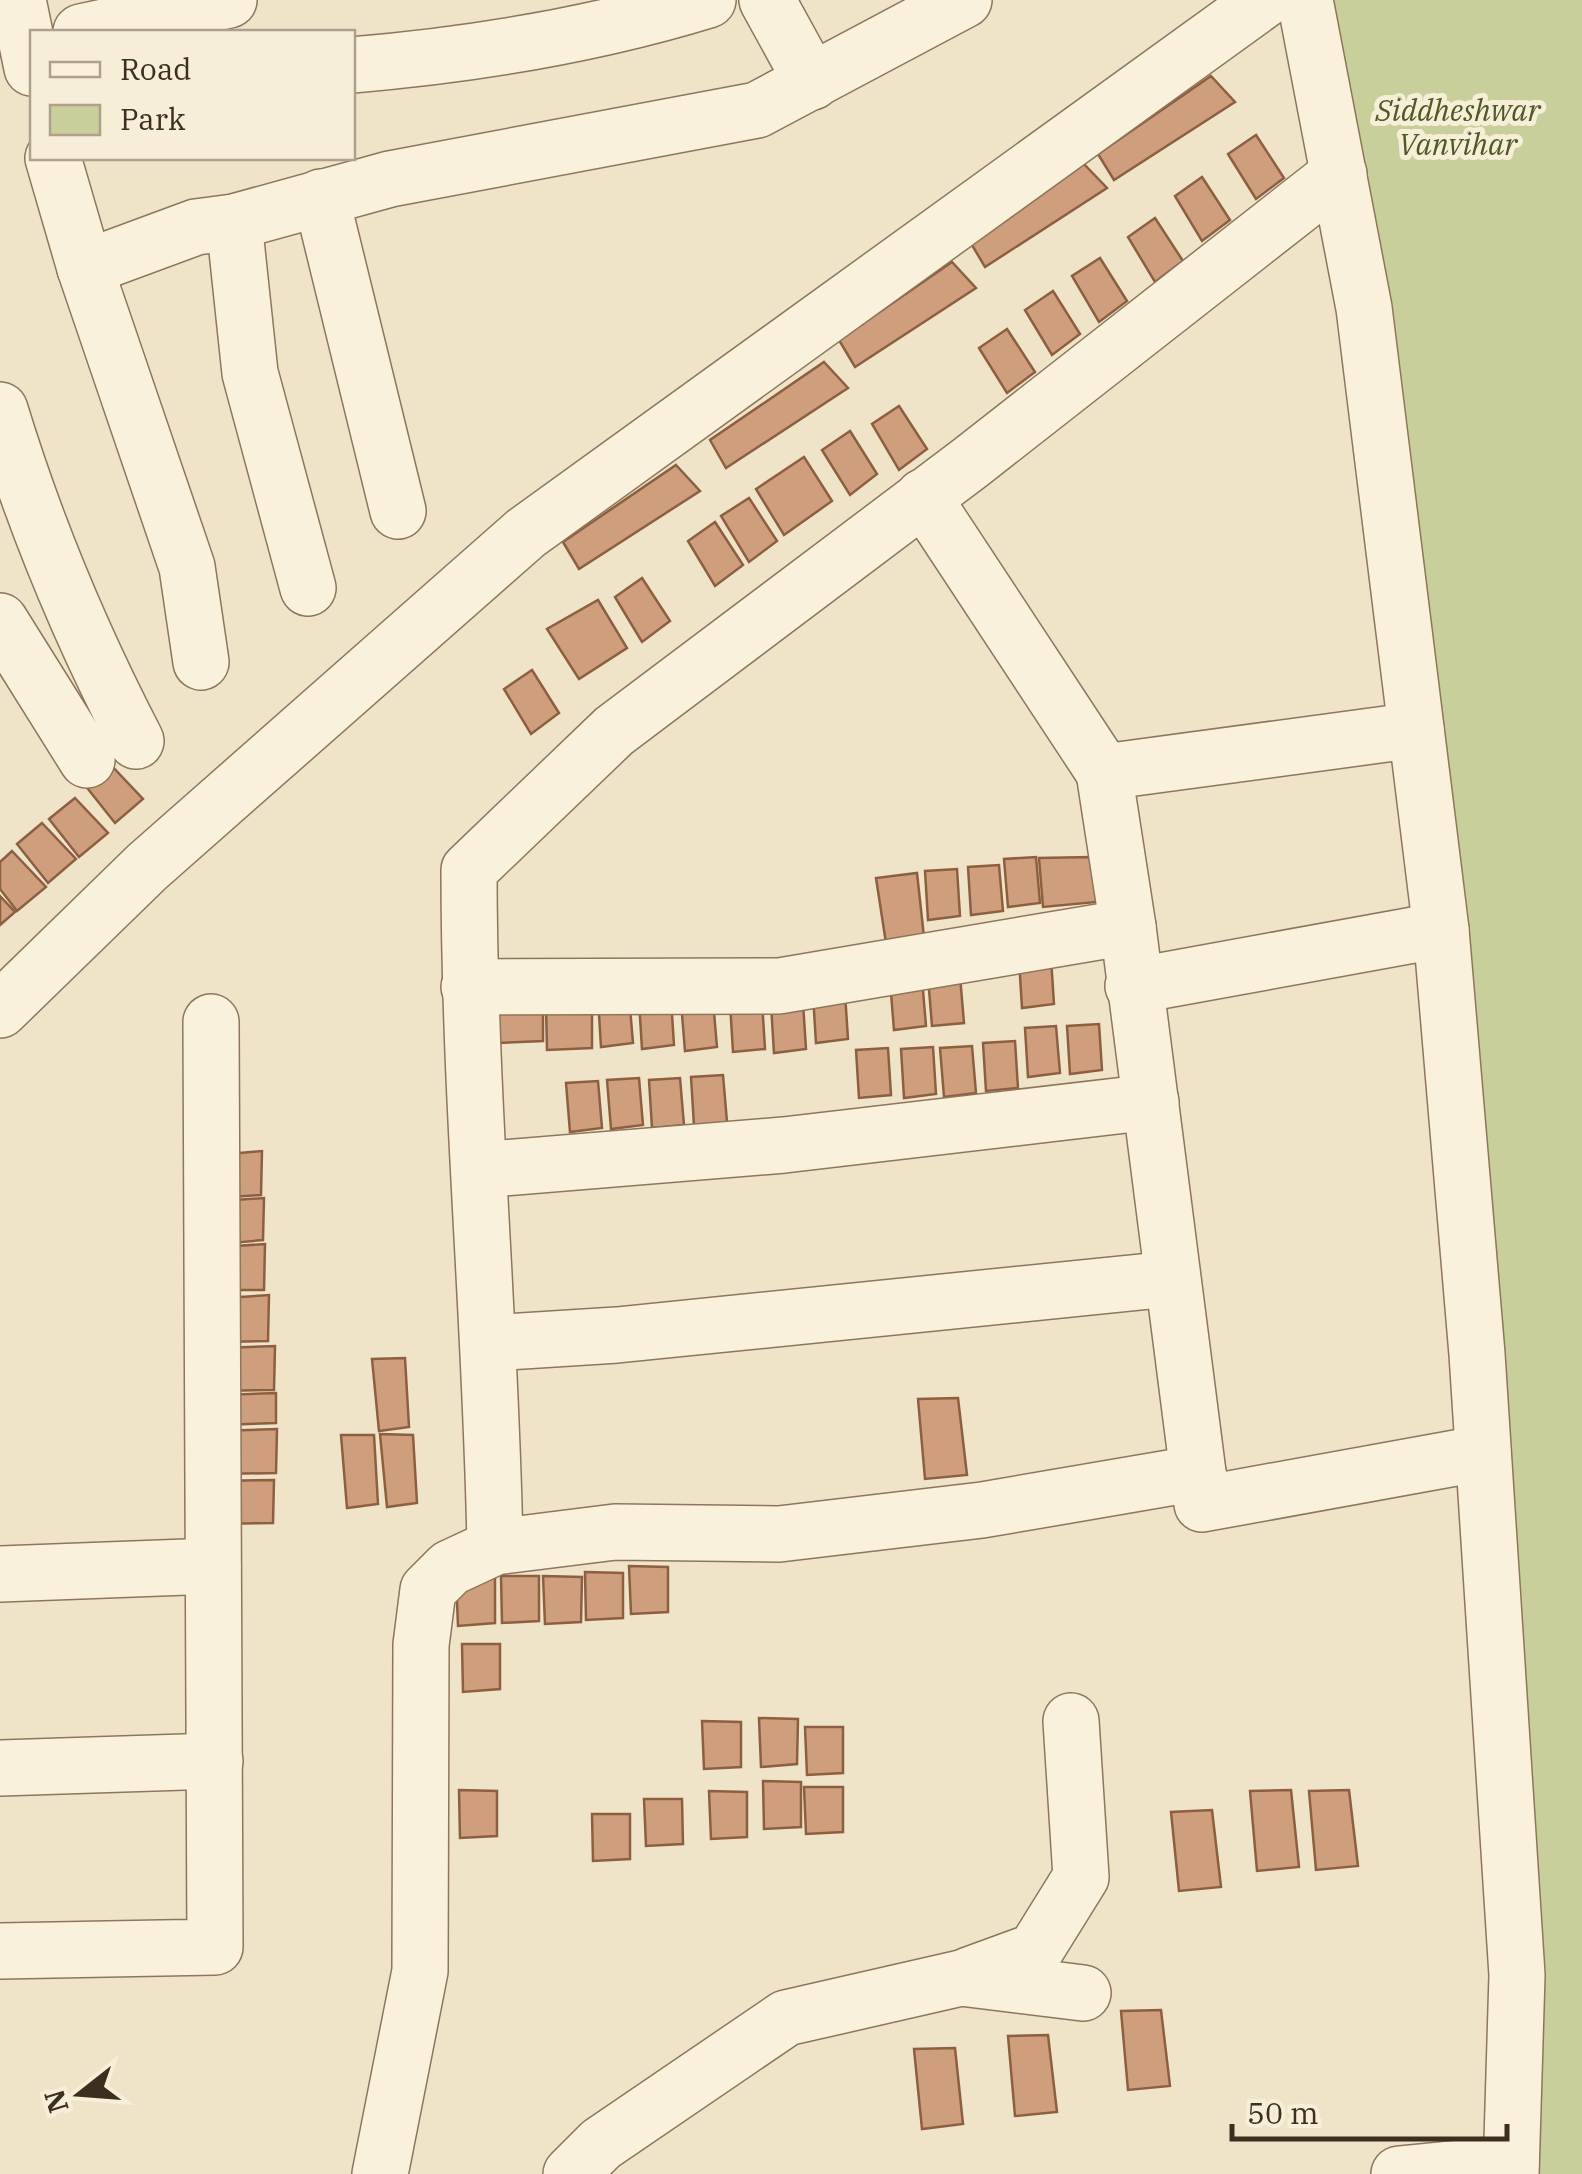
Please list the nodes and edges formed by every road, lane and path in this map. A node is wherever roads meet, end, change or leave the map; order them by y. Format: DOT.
graph roads {
  1 [pos="18,0"];
  2 [pos="229,0"];
  3 [pos="708,0"];
  4 [pos="766,0"];
  5 [pos="964,0"];
  6 [pos="1264,0"];
  7 [pos="1306,0"];
  8 [pos="160,17"];
  9 [pos="92,30"];
  10 [pos="30,58"];
  11 [pos="355,66"];
  12 [pos="812,82"];
  13 [pos="54,160"];
  14 [pos="1339,174"];
  15 [pos="321,197"];
  16 [pos="234,222"];
  17 [pos="86,268"];
  18 [pos="0,410"];
  19 [pos="923,498"];
  20 [pos="398,511"];
  21 [pos="308,588"];
  22 [pos="0,622"];
  23 [pos="201,662"];
  24 [pos="1416,730"];
  25 [pos="1104,772"];
  26 [pos="1128,928"];
  27 [pos="1441,930"];
  28 [pos="1133,986"];
  29 [pos="469,987"];
  30 [pos="0,1010"];
  31 [pos="211,1022"];
  32 [pos="1151,1102"];
  33 [pos="478,1170"];
  34 [pos="1170,1279"];
  35 [pos="491,1343"];
  36 [pos="1484,1453"];
  37 [pos="1198,1474"];
  38 [pos="495,1547"];
  39 [pos="214,1566"];
  40 [pos="0,1574"];
  41 [pos="1071,1720"];
  42 [pos="215,1761"];
  43 [pos="0,1768"];
  44 [pos="0,1951"];
  45 [pos="961,1978"];
  46 [pos="1083,1994"];
  47 [pos="1511,2169"];
  48 [pos="380,2174"];
  49 [pos="571,2174"];
  50 [pos="1399,2174"];
  1 -- 10 [label="street"];
  2 -- 8 [label="street"];
  3 -- 11 [label="street"];
  4 -- 12 [label="street"];
  5 -- 12 [label="street"];
  6 -- 30 [label="street"];
  7 -- 14 [label="street"];
  8 -- 9 [label="street"];
  12 -- 15 [label="street"];
  13 -- 17 [label="street"];
  14 -- 19 [label="street"];
  14 -- 24 [label="street"];
  15 -- 16 [label="street"];
  15 -- 20 [label="street"];
  16 -- 17 [label="street"];
  16 -- 21 [label="street"];
  17 -- 23 [label="street"];
  18 -- 22 [label="street"];
  19 -- 25 [label="street"];
  19 -- 29 [label="street"];
  24 -- 25 [label="street"];
  24 -- 27 [label="street"];
  25 -- 26 [label="street"];
  26 -- 28 [label="street"];
  26 -- 29 [label="street"];
  27 -- 28 [label="street"];
  27 -- 36 [label="street"];
  28 -- 32 [label="street"];
  29 -- 33 [label="street"];
  31 -- 39 [label="street"];
  32 -- 33 [label="street"];
  32 -- 34 [label="street"];
  33 -- 35 [label="street"];
  34 -- 35 [label="street"];
  34 -- 37 [label="street"];
  35 -- 38 [label="street"];
  36 -- 37 [label="street"];
  36 -- 47 [label="street"];
  37 -- 38 [label="street"];
  38 -- 48 [label="street"];
  39 -- 40 [label="street"];
  39 -- 42 [label="street"];
  41 -- 45 [label="street"];
  42 -- 43 [label="street"];
  42 -- 44 [label="street"];
  45 -- 46 [label="street"];
  45 -- 49 [label="street"];
  47 -- 50 [label="street"];
}
